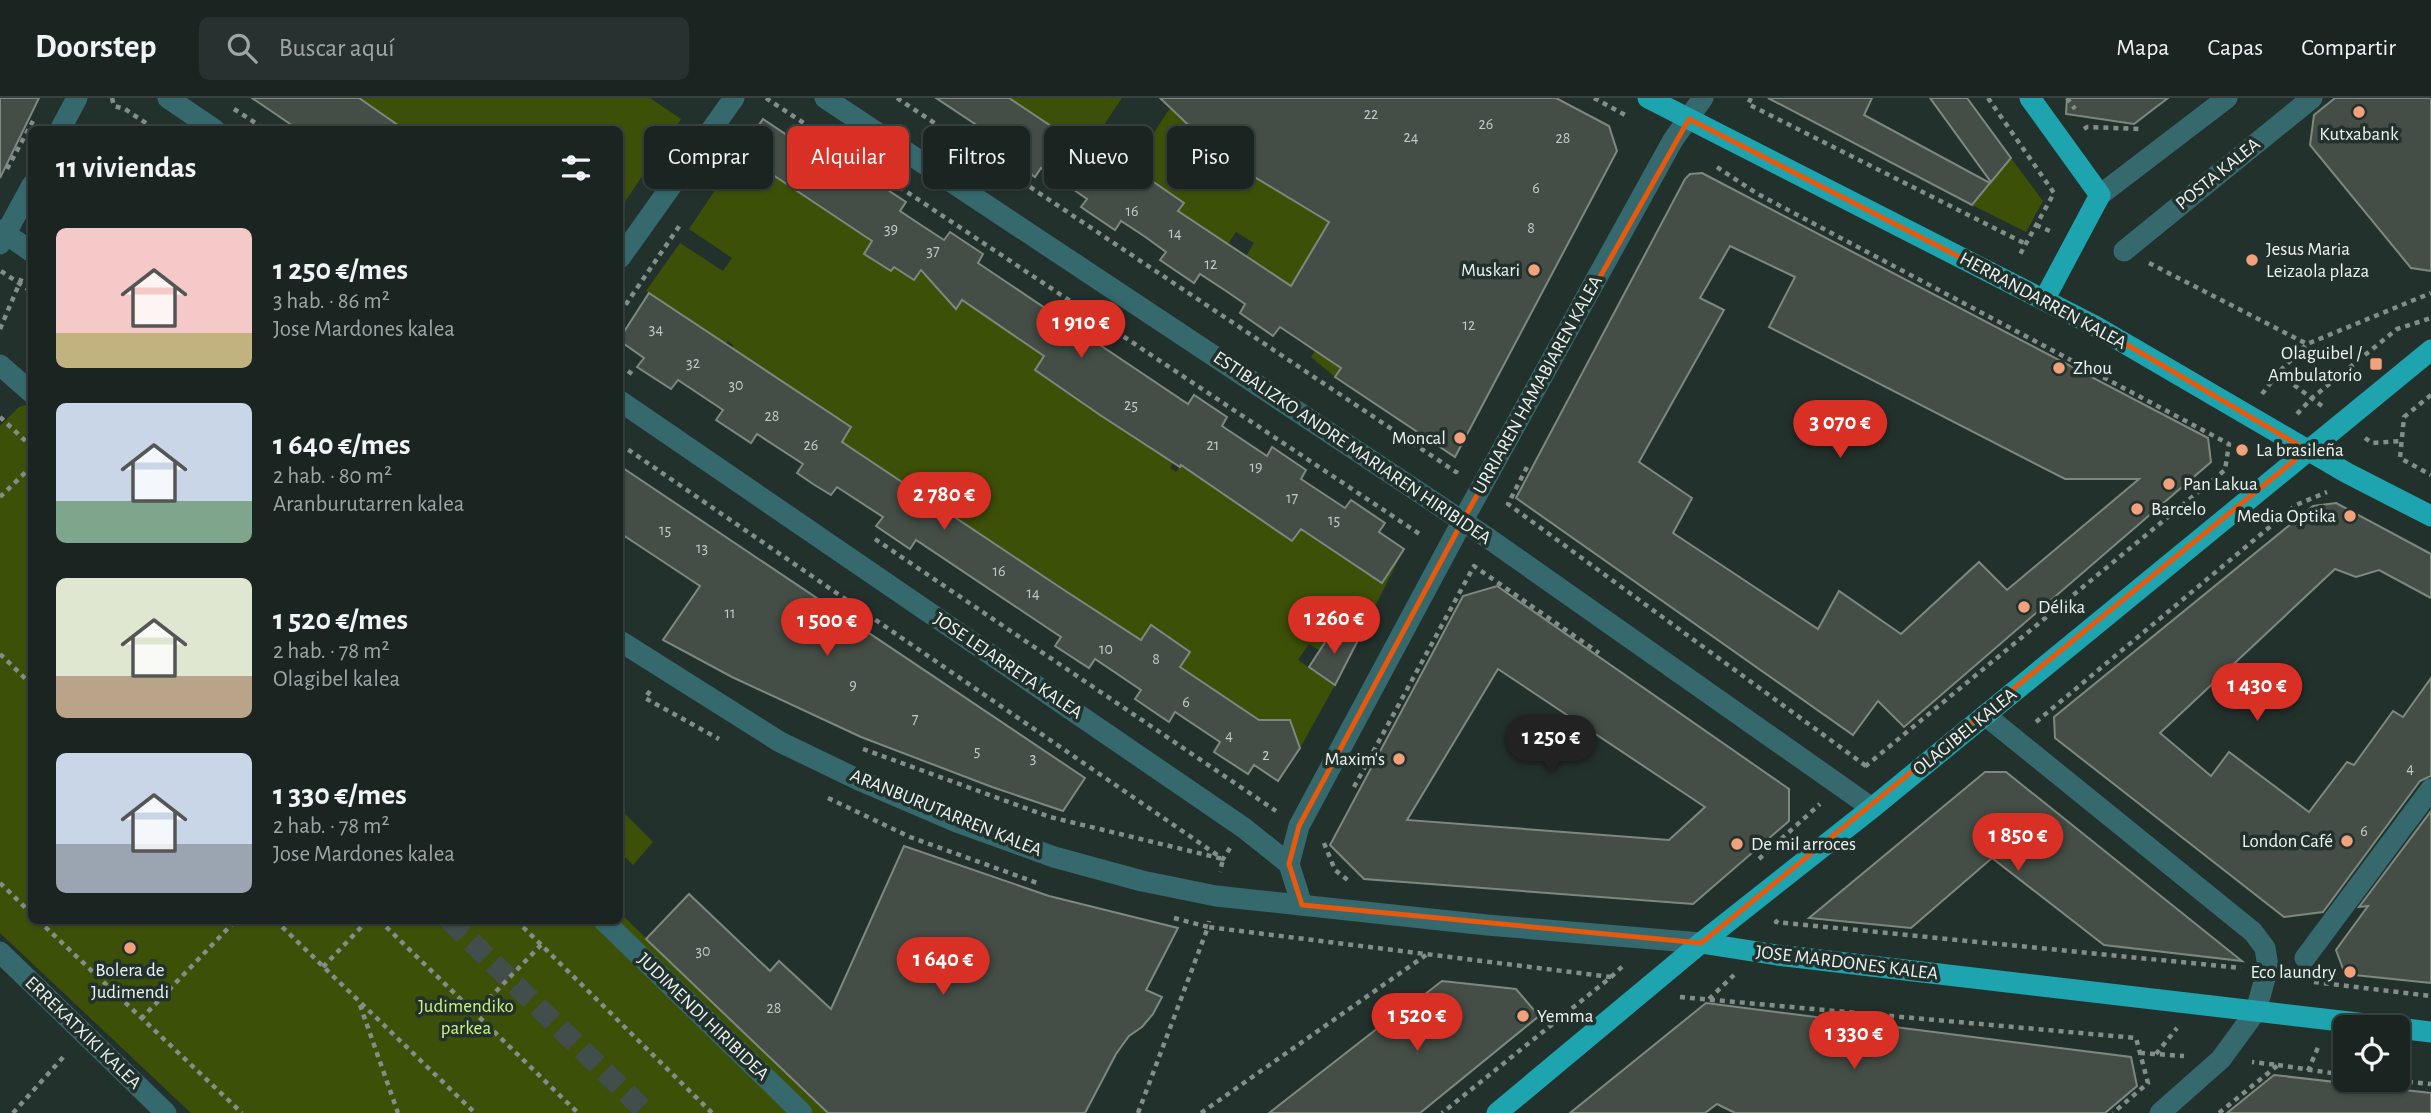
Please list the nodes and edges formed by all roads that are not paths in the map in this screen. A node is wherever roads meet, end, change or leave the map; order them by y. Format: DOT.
graph roads {
  1 [pos="77,98"];
  2 [pos="168,98"];
  3 [pos="734,98"];
  4 [pos="825,98"];
  5 [pos="1648,98"];
  6 [pos="1703,98"];
  7 [pos="2030,98"];
  8 [pos="2227,98"];
  9 [pos="2312,98"];
  10 [pos="1689,120"];
  11 [pos="62,126"];
  12 [pos="209,126"];
  13 [pos="28,192"];
  14 [pos="2100,195"];
  15 [pos="2,236"];
  16 [pos="28,250"];
  17 [pos="2124,251"];
  18 [pos="623,254"];
  19 [pos="2043,300"];
  20 [pos="2431,350"];
  21 [pos="0,365"];
  22 [pos="28,390"];
  23 [pos="623,403"];
  24 [pos="2307,450"];
  25 [pos="2431,516"];
  26 [pos="1462,522"];
  27 [pos="623,643"];
  28 [pos="1985,715"];
  29 [pos="2431,789"];
  30 [pos="1872,808"];
  31 [pos="1289,864"];
  32 [pos="1302,905"];
  33 [pos="607,924"];
  34 [pos="1701,943"];
  35 [pos="0,952"];
  36 [pos="2305,958"];
  37 [pos="2256,1011"];
  38 [pos="2333,1020"];
  39 [pos="2410,1030"];
  40 [pos="2431,1032"];
  41 [pos="166,1113"];
  42 [pos="802,1113"];
  43 [pos="1497,1113"];
  44 [pos="2160,1113"];
  1 -- 11 [label="street"];
  2 -- 12 [label="street"];
  3 -- 18 [label="street"];
  4 -- 26 [label="street, ESTIBALIZKO ANDRE MARIAREN HIRIBIDEA"];
  5 -- 10 [label="main road, HERRANDARREN KALEA"];
  6 -- 10 [label="street, URRIAREN HAMABIAREN KALEA"];
  7 -- 14 [label="main road"];
  8 -- 14 [label="street"];
  9 -- 17 [label="street, POSTA KALEA"];
  10 -- 19 [label="main road, HERRANDARREN KALEA"];
  10 -- 26 [label="street, URRIAREN HAMABIAREN KALEA"];
  13 -- 15 [label="street"];
  14 -- 19 [label="main road"];
  15 -- 16 [label="street"];
  19 -- 24 [label="main road, HERRANDARREN KALEA"];
  20 -- 24 [label="main road, OLAGIBEL KALEA"];
  21 -- 22 [label="street"];
  23 -- 31 [label="street, JOSE LEJARRETA KALEA"];
  24 -- 25 [label="main road, HERRANDARREN KALEA"];
  24 -- 28 [label="main road, OLAGIBEL KALEA"];
  26 -- 30 [label="street, ESTIBALIZKO ANDRE MARIAREN HIRIBIDEA"];
  26 -- 31 [label="street, URRIAREN HAMABIAREN KALEA"];
  27 -- 32 [label="street, ARANBURUTARREN KALEA"];
  28 -- 30 [label="main road, OLAGIBEL KALEA"];
  28 -- 37 [label="street"];
  29 -- 36 [label="street"];
  30 -- 34 [label="main road, OLAGIBEL KALEA"];
  31 -- 32 [label="street"];
  32 -- 34 [label="street, JOSE MARDONES KALEA"];
  33 -- 42 [label="street, JUDIMENDI HIRIBIDEA"];
  34 -- 37 [label="main road, JOSE MARDONES KALEA"];
  34 -- 43 [label="main road, OLAGIBEL KALEA"];
  35 -- 41 [label="street, ERREKATXIKI KALEA"];
  37 -- 38 [label="main road, JOSE MARDONES KALEA"];
  37 -- 44 [label="street"];
  39 -- 40 [label="main road, JOSE MARDONES KALEA"];
}
